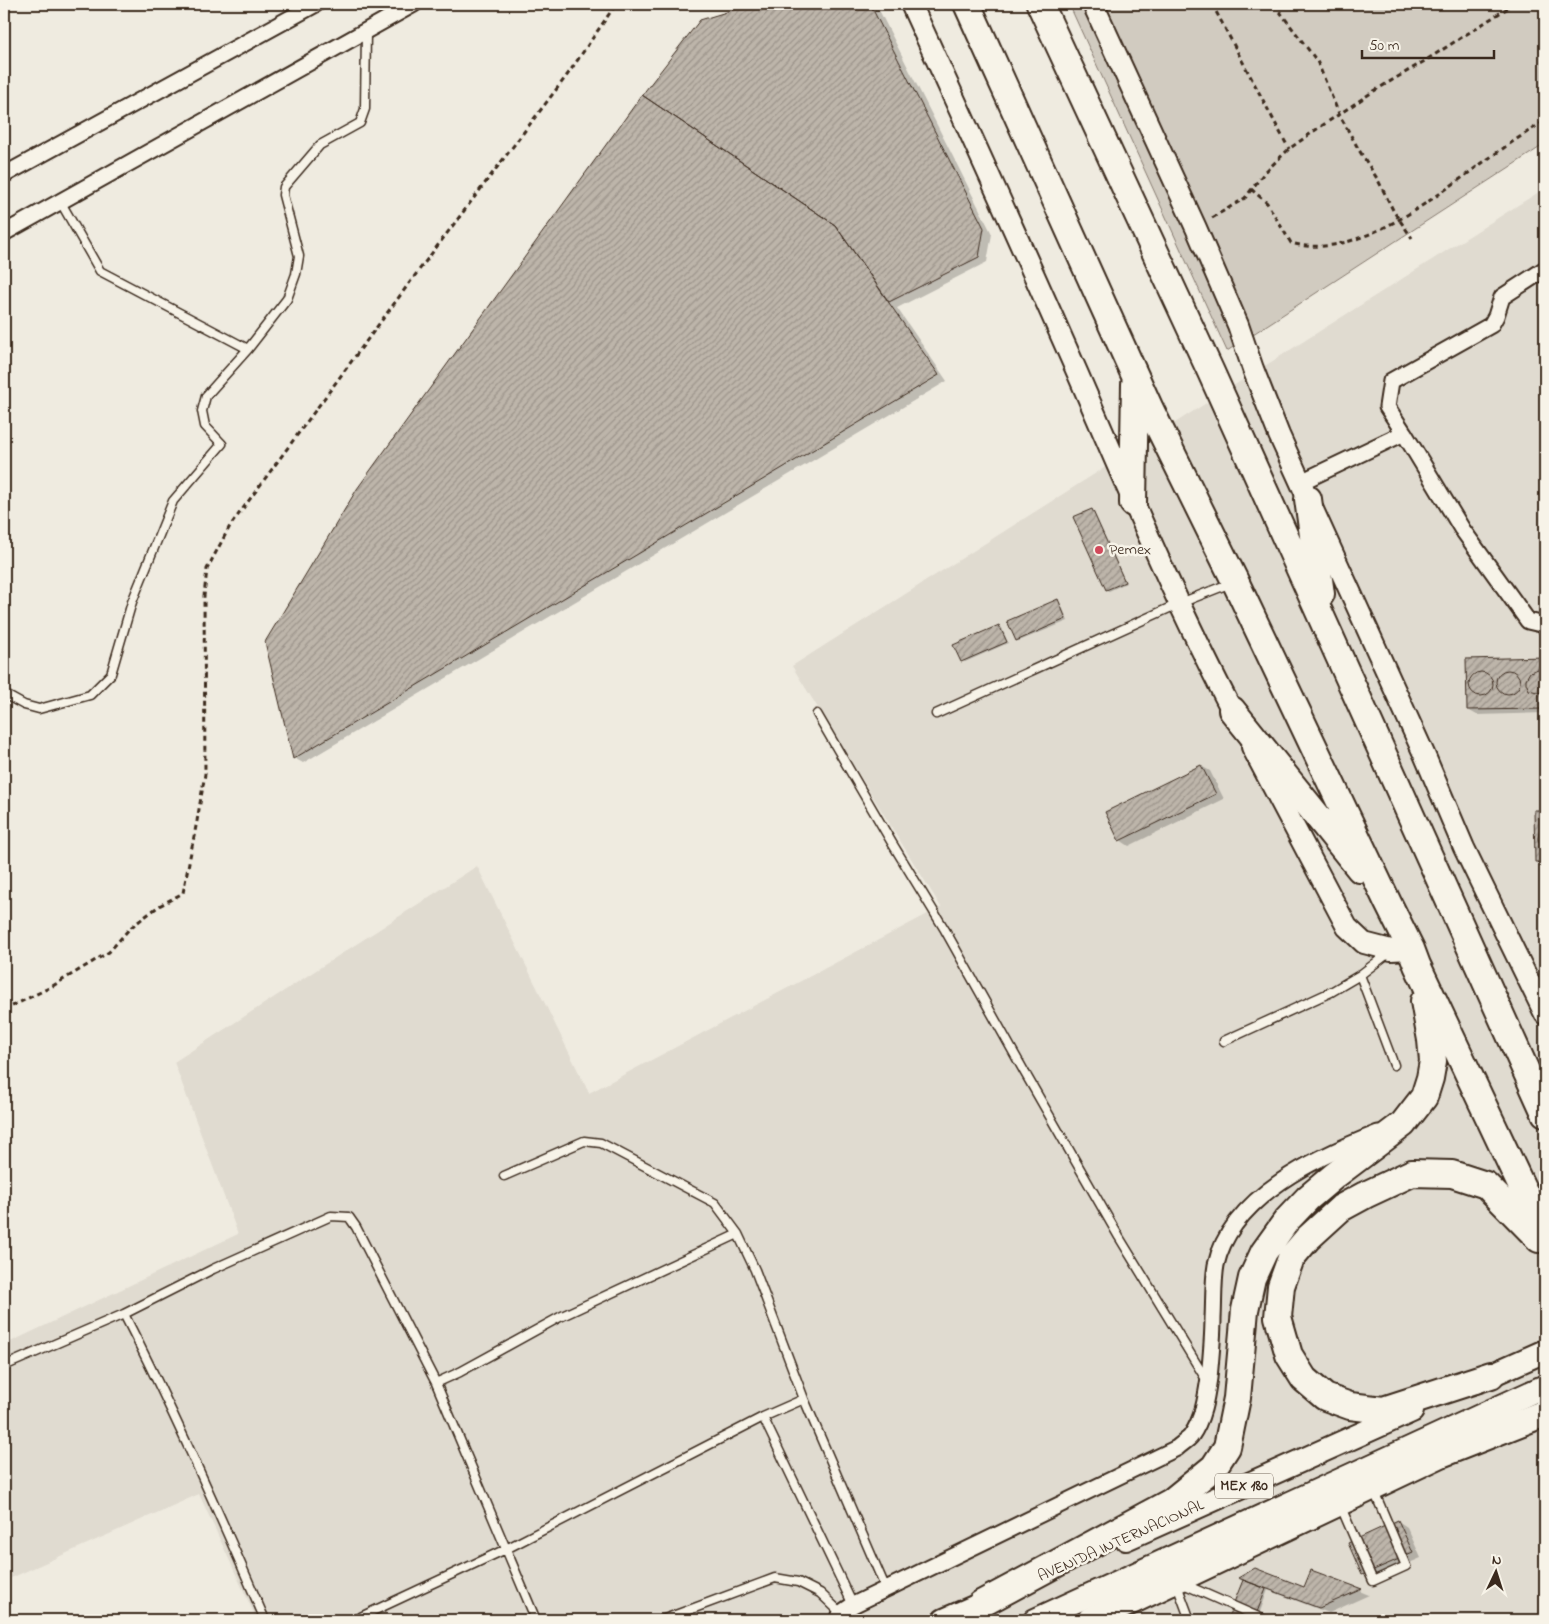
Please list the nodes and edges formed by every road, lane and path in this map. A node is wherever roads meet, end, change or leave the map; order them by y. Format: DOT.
graph roads {
  1 [pos="316,4"];
  2 [pos="414,4"];
  3 [pos="616,4"];
  4 [pos="911,4"];
  5 [pos="968,4"];
  6 [pos="1040,4"];
  7 [pos="1093,4"];
  8 [pos="1212,4"];
  9 [pos="1274,4"];
  10 [pos="1514,4"];
  11 [pos="366,31"];
  12 [pos="1339,114"];
  13 [pos="1545,121"];
  14 [pos="1289,149"];
  15 [pos="4,175"];
  16 [pos="1252,189"];
  17 [pos="60,201"];
  18 [pos="1399,220"];
  19 [pos="1196,228"];
  20 [pos="4,232"];
  21 [pos="1412,238"];
  22 [pos="1545,269"];
  23 [pos="248,348"];
  24 [pos="1135,375"];
  25 [pos="1404,433"];
  26 [pos="1305,490"];
  27 [pos="1133,502"];
  28 [pos="1235,581"];
  29 [pos="1178,604"];
  30 [pos="1324,620"];
  31 [pos="1545,625"];
  32 [pos="4,694"];
  33 [pos="1232,710"];
  34 [pos="817,714"];
  35 [pos="936,714"];
  36 [pos="1388,902"];
  37 [pos="1407,955"];
  38 [pos="1360,975"];
  39 [pos="4,1010"];
  40 [pos="1545,1014"];
  41 [pos="1224,1041"];
  42 [pos="1524,1064"];
  43 [pos="1394,1065"];
  44 [pos="1545,1088"];
  45 [pos="1545,1112"];
  46 [pos="1403,1124"];
  47 [pos="504,1176"];
  48 [pos="738,1234"];
  49 [pos="1545,1236"];
  50 [pos="1545,1245"];
  51 [pos="124,1314"];
  52 [pos="1545,1351"];
  53 [pos="4,1366"];
  54 [pos="1491,1375"];
  55 [pos="436,1383"];
  56 [pos="1208,1383"];
  57 [pos="1545,1386"];
  58 [pos="804,1399"];
  59 [pos="1545,1413"];
  60 [pos="763,1417"];
  61 [pos="1372,1487"];
  62 [pos="1339,1503"];
  63 [pos="506,1549"];
  64 [pos="1175,1580"];
  65 [pos="886,1589"];
  66 [pos="981,1604"];
  67 [pos="844,1613"];
  68 [pos="265,1620"];
  69 [pos="354,1620"];
  70 [pos="536,1620"];
  71 [pos="662,1620"];
  72 [pos="944,1620"];
  73 [pos="1035,1620"];
  74 [pos="1091,1620"];
  75 [pos="1190,1620"];
  76 [pos="1265,1620"];
  1 -- 15 [label="street"];
  2 -- 11 [label="street"];
  3 -- 39 [label="path"];
  4 -- 27 [label="main road"];
  5 -- 24 [label="highway"];
  6 -- 30 [label="highway"];
  7 -- 19 [label="main road"];
  8 -- 14 [label="path"];
  9 -- 12 [label="path"];
  10 -- 12 [label="path"];
  11 -- 17 [label="street"];
  11 -- 23 [label="lane"];
  12 -- 14 [label="path"];
  12 -- 18 [label="path"];
  13 -- 18 [label="path"];
  14 -- 16 [label="path"];
  16 -- 18 [label="path"];
  16 -- 19 [label="path"];
  17 -- 20 [label="street"];
  17 -- 23 [label="lane"];
  18 -- 21 [label="path"];
  19 -- 26 [label="main road"];
  22 -- 25 [label="street"];
  23 -- 32 [label="lane"];
  24 -- 27 [label="highway"];
  24 -- 28 [label="highway"];
  25 -- 26 [label="street"];
  25 -- 31 [label="street"];
  26 -- 30 [label="highway"];
  26 -- 40 [label="main road"];
  27 -- 29 [label="main road"];
  28 -- 29 [label="lane"];
  28 -- 36 [label="highway"];
  29 -- 33 [label="main road"];
  29 -- 35 [label="lane"];
  30 -- 42 [label="highway"];
  33 -- 36 [label="highway"];
  33 -- 37 [label="main road"];
  34 -- 56 [label="lane"];
  36 -- 37 [label="highway"];
  37 -- 38 [label="lane"];
  37 -- 46 [label="highway"];
  37 -- 49 [label="highway"];
  38 -- 41 [label="lane"];
  38 -- 43 [label="lane"];
  42 -- 44 [label="highway"];
  42 -- 45 [label="highway"];
  46 -- 56 [label="street"];
  46 -- 66 [label="highway"];
  47 -- 48 [label="lane"];
  48 -- 55 [label="lane"];
  48 -- 58 [label="lane"];
  50 -- 54 [label="highway"];
  51 -- 53 [label="lane"];
  51 -- 55 [label="lane"];
  51 -- 68 [label="lane"];
  52 -- 54 [label="main road, AVENIDA INTERNACIONAL / MEX 180"];
  54 -- 66 [label="main road, AVENIDA INTERNACIONAL / MEX 180"];
  55 -- 63 [label="lane"];
  56 -- 65 [label="street"];
  57 -- 73 [label="main road, MEX 180"];
  58 -- 60 [label="lane"];
  58 -- 65 [label="lane"];
  59 -- 61 [label="highway"];
  60 -- 63 [label="lane"];
  60 -- 67 [label="lane"];
  61 -- 62 [label="highway"];
  61 -- 62 [label="lane"];
  62 -- 64 [label="highway"];
  63 -- 69 [label="lane"];
  63 -- 70 [label="lane"];
  64 -- 74 [label="highway"];
  64 -- 75 [label="lane"];
  64 -- 76 [label="lane"];
  65 -- 67 [label="street"];
  66 -- 72 [label="main road, AVENIDA INTERNACIONAL / MEX 180"];
  67 -- 71 [label="lane"];
}
